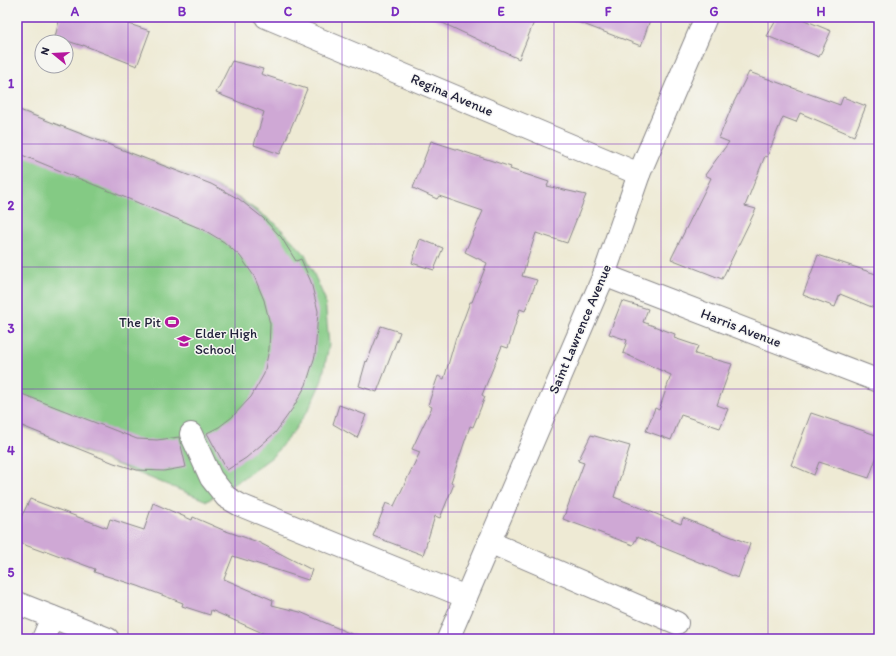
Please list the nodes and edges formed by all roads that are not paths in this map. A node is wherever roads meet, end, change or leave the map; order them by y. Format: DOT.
graph roads {
  1 [pos="266,17"];
  2 [pos="706,17"];
  3 [pos="639,174"];
  4 [pos="604,275"];
  5 [pos="879,381"];
  6 [pos="191,434"];
  7 [pos="489,542"];
  8 [pos="466,597"];
  9 [pos="17,603"];
  10 [pos="52,617"];
  11 [pos="676,623"];
  12 [pos="43,639"];
  13 [pos="108,639"];
  14 [pos="448,639"];
  1 -- 3 [label="street, Regina Avenue"];
  2 -- 3 [label="street, Saint Lawrence Avenue"];
  3 -- 4 [label="street, Saint Lawrence Avenue"];
  4 -- 5 [label="street, Harris Avenue"];
  4 -- 7 [label="street, Saint Lawrence Avenue"];
  6 -- 8 [label="street"];
  7 -- 8 [label="street, Saint Lawrence Avenue"];
  7 -- 11 [label="street"];
  8 -- 14 [label="street, Saint Lawrence Avenue"];
  9 -- 10 [label="street"];
  10 -- 12 [label="street"];
  10 -- 13 [label="street"];
}
